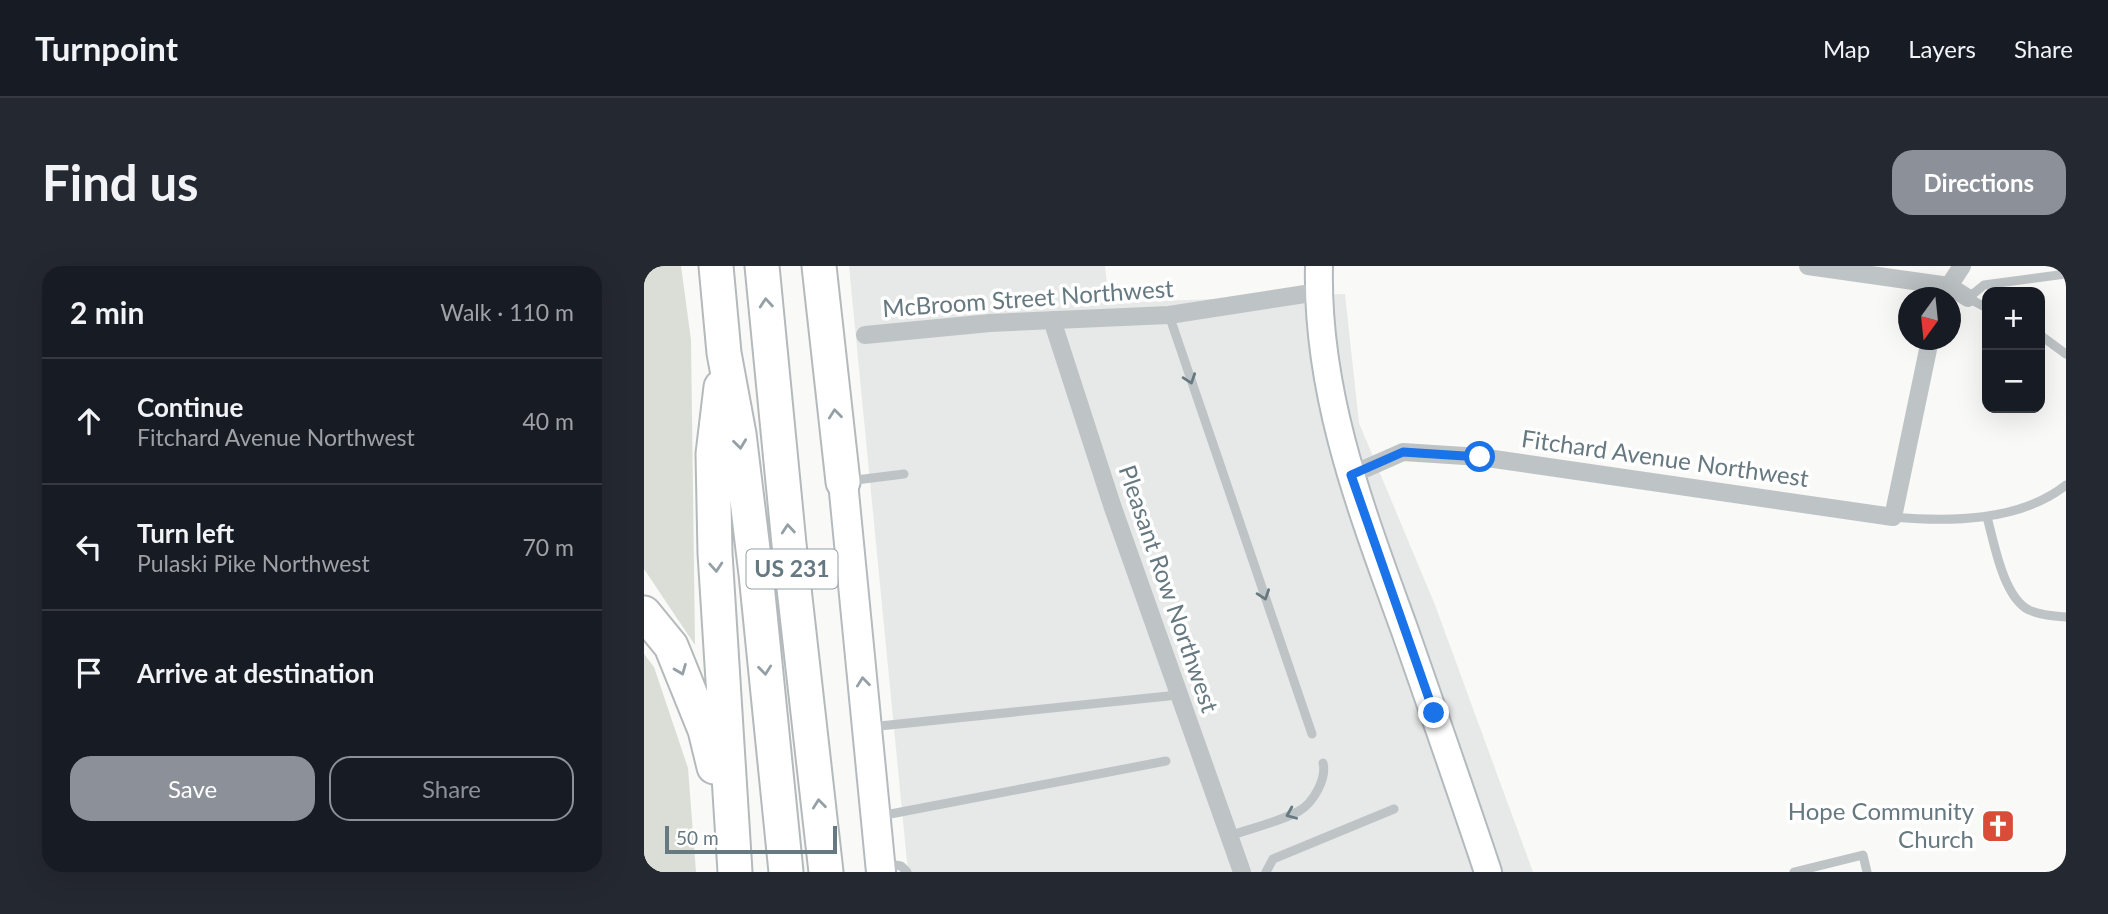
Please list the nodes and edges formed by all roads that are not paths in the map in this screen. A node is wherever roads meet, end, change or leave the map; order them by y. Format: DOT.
graph roads {
  1 [pos="716,266"];
  2 [pos="762,266"];
  3 [pos="819,266"];
  4 [pos="1808,266"];
  5 [pos="1962,266"];
  6 [pos="2066,274"];
  7 [pos="1319,279"];
  8 [pos="1919,287"];
  9 [pos="1948,287"];
  10 [pos="1961,296"];
  11 [pos="1968,298"];
  12 [pos="1982,305"];
  13 [pos="1169,315"];
  14 [pos="1052,320"];
  15 [pos="865,335"];
  16 [pos="2045,339"];
  17 [pos="1928,350"];
  18 [pos="724,353"];
  19 [pos="2066,354"];
  20 [pos="904,474"];
  21 [pos="1351,475"];
  22 [pos="843,482"];
  23 [pos="2066,485"];
  24 [pos="1893,517"];
  25 [pos="1987,517"];
  26 [pos="644,613"];
  27 [pos="2066,617"];
  28 [pos="1178,695"];
  29 [pos="868,727"];
  30 [pos="1312,734"];
  31 [pos="1167,761"];
  32 [pos="1322,763"];
  33 [pos="1395,809"];
  34 [pos="874,817"];
  35 [pos="1229,836"];
  36 [pos="733,856"];
  37 [pos="881,867"];
  38 [pos="786,872"];
  39 [pos="826,872"];
  40 [pos="907,872"];
  41 [pos="1242,872"];
  42 [pos="1266,872"];
  43 [pos="1488,872"];
  44 [pos="1794,872"];
  45 [pos="1867,872"];
  1 -- 18 [label="highway, US 231"];
  39 -- 2 [label="highway, US 231, one-way"];
  22 -- 3 [label="highway, one-way"];
  4 -- 8 [label="street"];
  5 -- 9 [label="street"];
  6 -- 11 [label="lane"];
  7 -- 13 [label="street, McBroom Street Northwest"];
  7 -- 21 [label="main road"];
  10 -- 11 [label="street"];
  11 -- 12 [label="lane"];
  13 -- 14 [label="street, McBroom Street Northwest"];
  13 -- 30 [label="lane, one-way"];
  14 -- 15 [label="street, McBroom Street Northwest"];
  14 -- 28 [label="street, Pleasant Row Northwest"];
  16 -- 19 [label="lane"];
  17 -- 24 [label="street"];
  18 -- 36 [label="highway, one-way"];
  18 -- 38 [label="highway, US 231, one-way"];
  20 -- 22 [label="lane"];
  21 -- 24 [label="street, Fitchard Avenue Northwest"];
  21 -- 43 [label="main road"];
  29 -- 22 [label="main road, one-way"];
  23 -- 25 [label="lane"];
  24 -- 25 [label="lane"];
  25 -- 27 [label="lane"];
  26 -- 36 [label="highway, one-way"];
  28 -- 29 [label="lane"];
  28 -- 35 [label="street, Pleasant Row Northwest"];
  29 -- 34 [label="main road"];
  31 -- 34 [label="lane"];
  32 -- 35 [label="lane, one-way"];
  33 -- 42 [label="lane"];
  34 -- 37 [label="main road"];
  35 -- 41 [label="street, Pleasant Row Northwest"];
  37 -- 40 [label="lane"];
  44 -- 45 [label="lane"];
}
